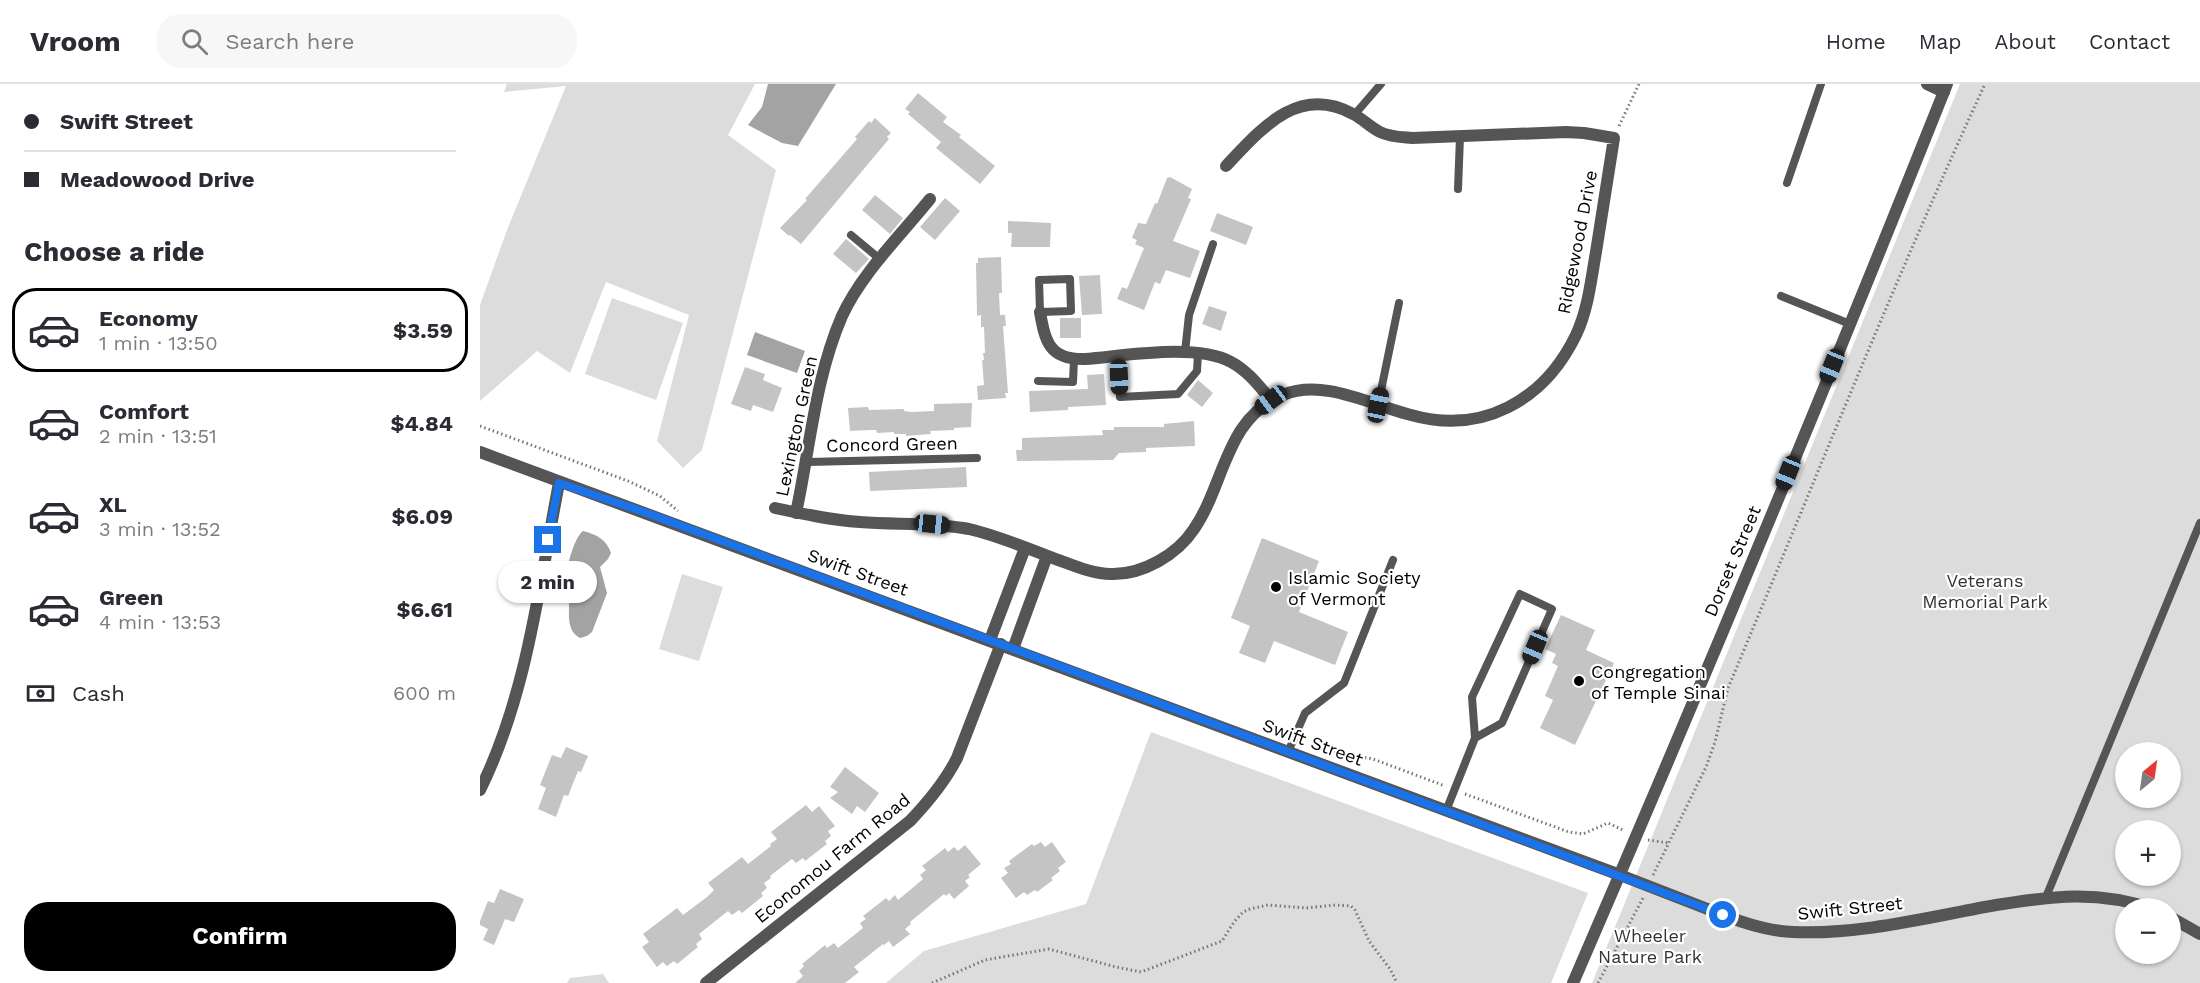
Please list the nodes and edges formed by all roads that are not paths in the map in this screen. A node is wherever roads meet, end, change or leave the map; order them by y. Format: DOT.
graph roads {
  1 [pos="1381,84"];
  2 [pos="1821,84"];
  3 [pos="1927,84"];
  4 [pos="1946,88"];
  5 [pos="1355,114"];
  6 [pos="1460,137"];
  7 [pos="1226,166"];
  8 [pos="1787,183"];
  9 [pos="1458,189"];
  10 [pos="930,199"];
  11 [pos="851,235"];
  12 [pos="1213,244"];
  13 [pos="881,260"];
  14 [pos="1781,296"];
  15 [pos="1399,303"];
  16 [pos="1040,312"];
  17 [pos="1850,324"];
  18 [pos="1185,352"];
  19 [pos="1198,353"];
  20 [pos="1118,357"];
  21 [pos="1074,359"];
  22 [pos="1038,381"];
  23 [pos="1271,400"];
  24 [pos="1378,405"];
  25 [pos="480,452"];
  26 [pos="977,458"];
  27 [pos="807,462"];
  28 [pos="559,483"];
  29 [pos="775,508"];
  30 [pos="796,513"];
  31 [pos="2200,523"];
  32 [pos="1025,548"];
  33 [pos="1047,556"];
  34 [pos="1393,560"];
  35 [pos="1001,644"];
  36 [pos="1475,738"];
  37 [pos="1288,752"];
  38 [pos="480,790"];
  39 [pos="1446,811"];
  40 [pos="1620,875"];
  41 [pos="2046,897"];
  42 [pos="2115,899"];
  43 [pos="2181,923"];
  44 [pos="2200,934"];
  45 [pos="706,983"];
  46 [pos="1573,983"];
  1 -- 5 [label="lane"];
  2 -- 8 [label="lane"];
  3 -- 4 [label="street"];
  4 -- 17 [label="street, Dorset Street"];
  5 -- 6 [label="street"];
  5 -- 7 [label="street"];
  6 -- 9 [label="lane"];
  6 -- 24 [label="street, Ridgewood Drive"];
  10 -- 13 [label="street, Lexington Green"];
  11 -- 13 [label="lane"];
  12 -- 18 [label="lane"];
  13 -- 27 [label="street, Lexington Green"];
  14 -- 17 [label="lane"];
  15 -- 24 [label="lane"];
  16 -- 16 [label="lane"];
  16 -- 21 [label="street"];
  17 -- 40 [label="street, Dorset Street"];
  18 -- 19 [label="street"];
  18 -- 20 [label="street"];
  19 -- 20 [label="lane"];
  19 -- 23 [label="street"];
  20 -- 21 [label="street"];
  21 -- 22 [label="lane"];
  23 -- 24 [label="street, Ridgewood Drive"];
  23 -- 33 [label="street, Ridgewood Drive"];
  25 -- 28 [label="street, Swift Street"];
  26 -- 27 [label="lane, Concord Green"];
  27 -- 30 [label="street, Lexington Green"];
  28 -- 35 [label="street, Swift Street"];
  28 -- 38 [label="street"];
  29 -- 30 [label="street, Ridgewood Drive"];
  30 -- 32 [label="street, Ridgewood Drive"];
  31 -- 41 [label="lane"];
  32 -- 33 [label="street, Ridgewood Drive"];
  32 -- 35 [label="street"];
  33 -- 35 [label="street"];
  34 -- 37 [label="lane"];
  35 -- 37 [label="street, Swift Street"];
  35 -- 45 [label="street, Economou Farm Road"];
  36 -- 36 [label="lane"];
  36 -- 39 [label="lane"];
  37 -- 39 [label="street, Swift Street"];
  39 -- 40 [label="street, Swift Street"];
  40 -- 41 [label="street, Swift Street"];
  40 -- 46 [label="street, Dorset Street"];
  41 -- 42 [label="street, Swift Street"];
  43 -- 44 [label="street"];
}
